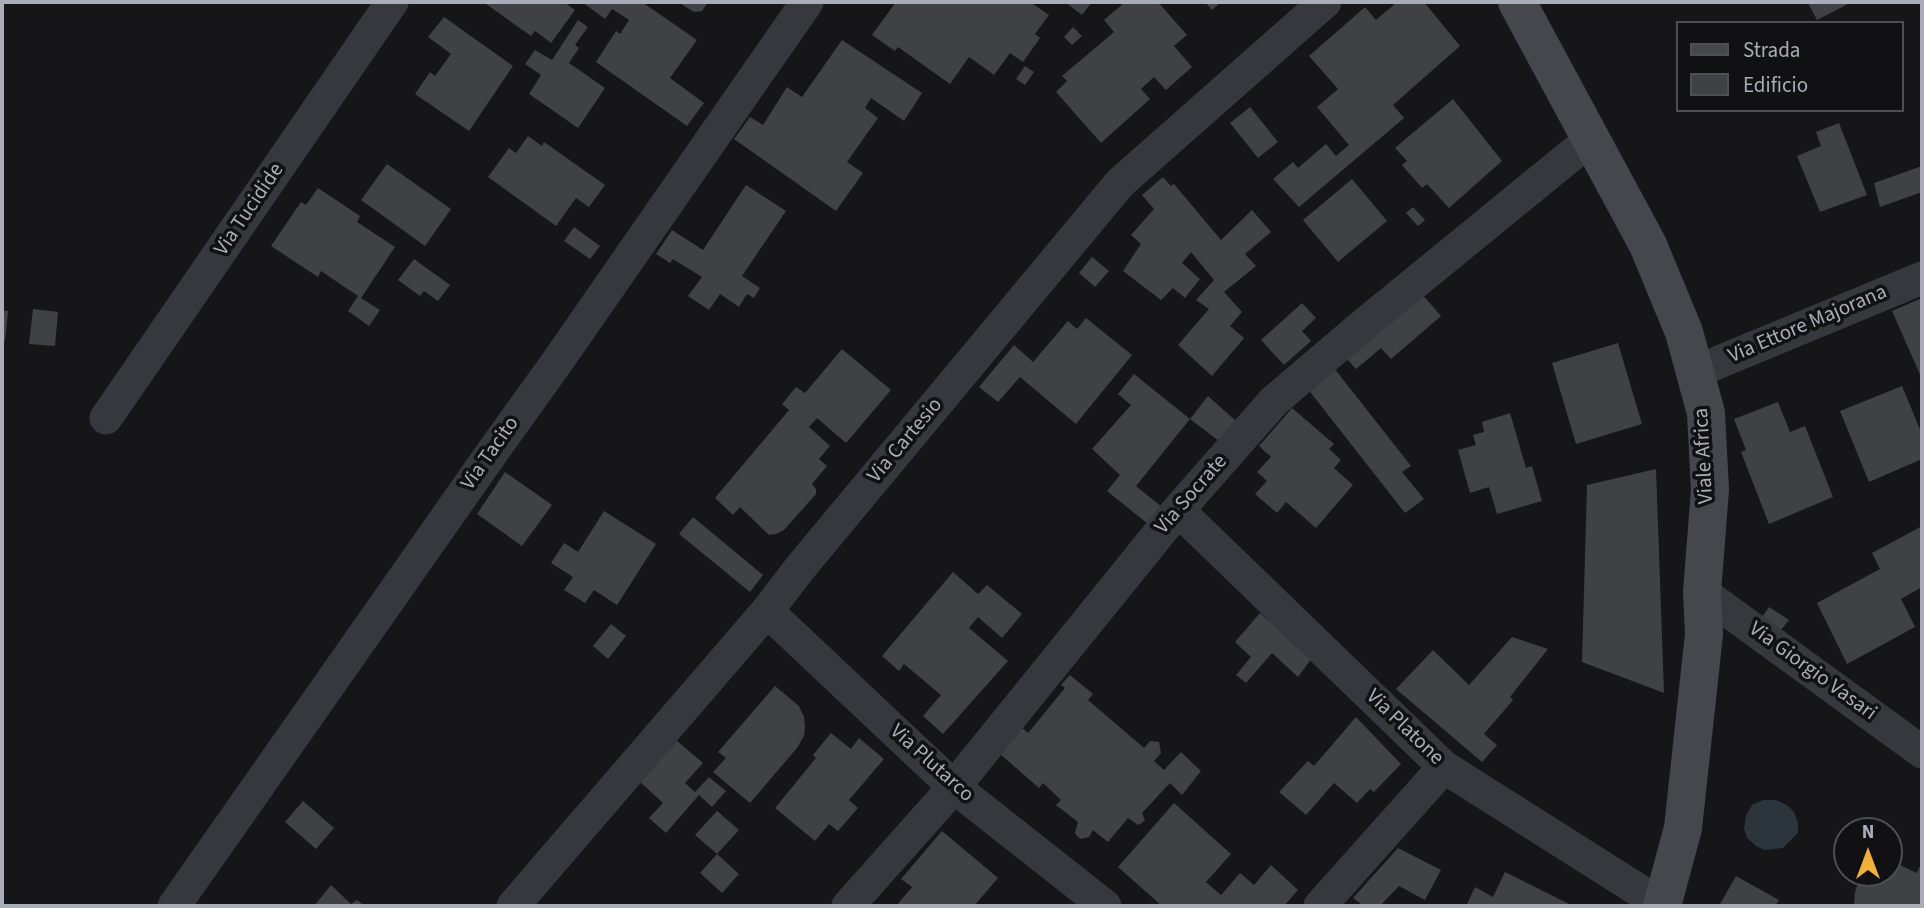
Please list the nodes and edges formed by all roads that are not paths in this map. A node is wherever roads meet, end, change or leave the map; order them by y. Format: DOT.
graph roads {
  1 [pos="392,2"];
  2 [pos="807,2"];
  3 [pos="1325,2"];
  4 [pos="1517,2"];
  5 [pos="1591,139"];
  6 [pos="1922,278"];
  7 [pos="1695,373"];
  8 [pos="106,418"];
  9 [pos="1178,510"];
  10 [pos="1702,592"];
  11 [pos="767,611"];
  12 [pos="1922,752"];
  13 [pos="1444,767"];
  14 [pos="954,788"];
  15 [pos="174,906"];
  16 [pos="513,906"];
  17 [pos="848,906"];
  18 [pos="1105,906"];
  19 [pos="1320,906"];
  20 [pos="1662,906"];
  1 -- 8 [label="street, Via Tucidide"];
  2 -- 15 [label="street, Via Tacito"];
  3 -- 11 [label="street, Via Cartesio"];
  4 -- 5 [label="main road, Viale Africa"];
  5 -- 7 [label="main road, Viale Africa"];
  5 -- 9 [label="street, Via Socrate"];
  6 -- 7 [label="street, Via Ettore Majorana"];
  7 -- 10 [label="main road, Viale Africa"];
  9 -- 13 [label="street, Via Platone"];
  9 -- 14 [label="street, Via Socrate"];
  10 -- 12 [label="street, Via Giorgio Vasari"];
  10 -- 20 [label="main road, Viale Africa"];
  11 -- 14 [label="street, Via Plutarco"];
  11 -- 16 [label="street, Via Cartesio"];
  13 -- 19 [label="street"];
  13 -- 20 [label="street, Via Platone"];
  14 -- 17 [label="street, Via Socrate"];
  14 -- 18 [label="street, Via Plutarco"];
}
